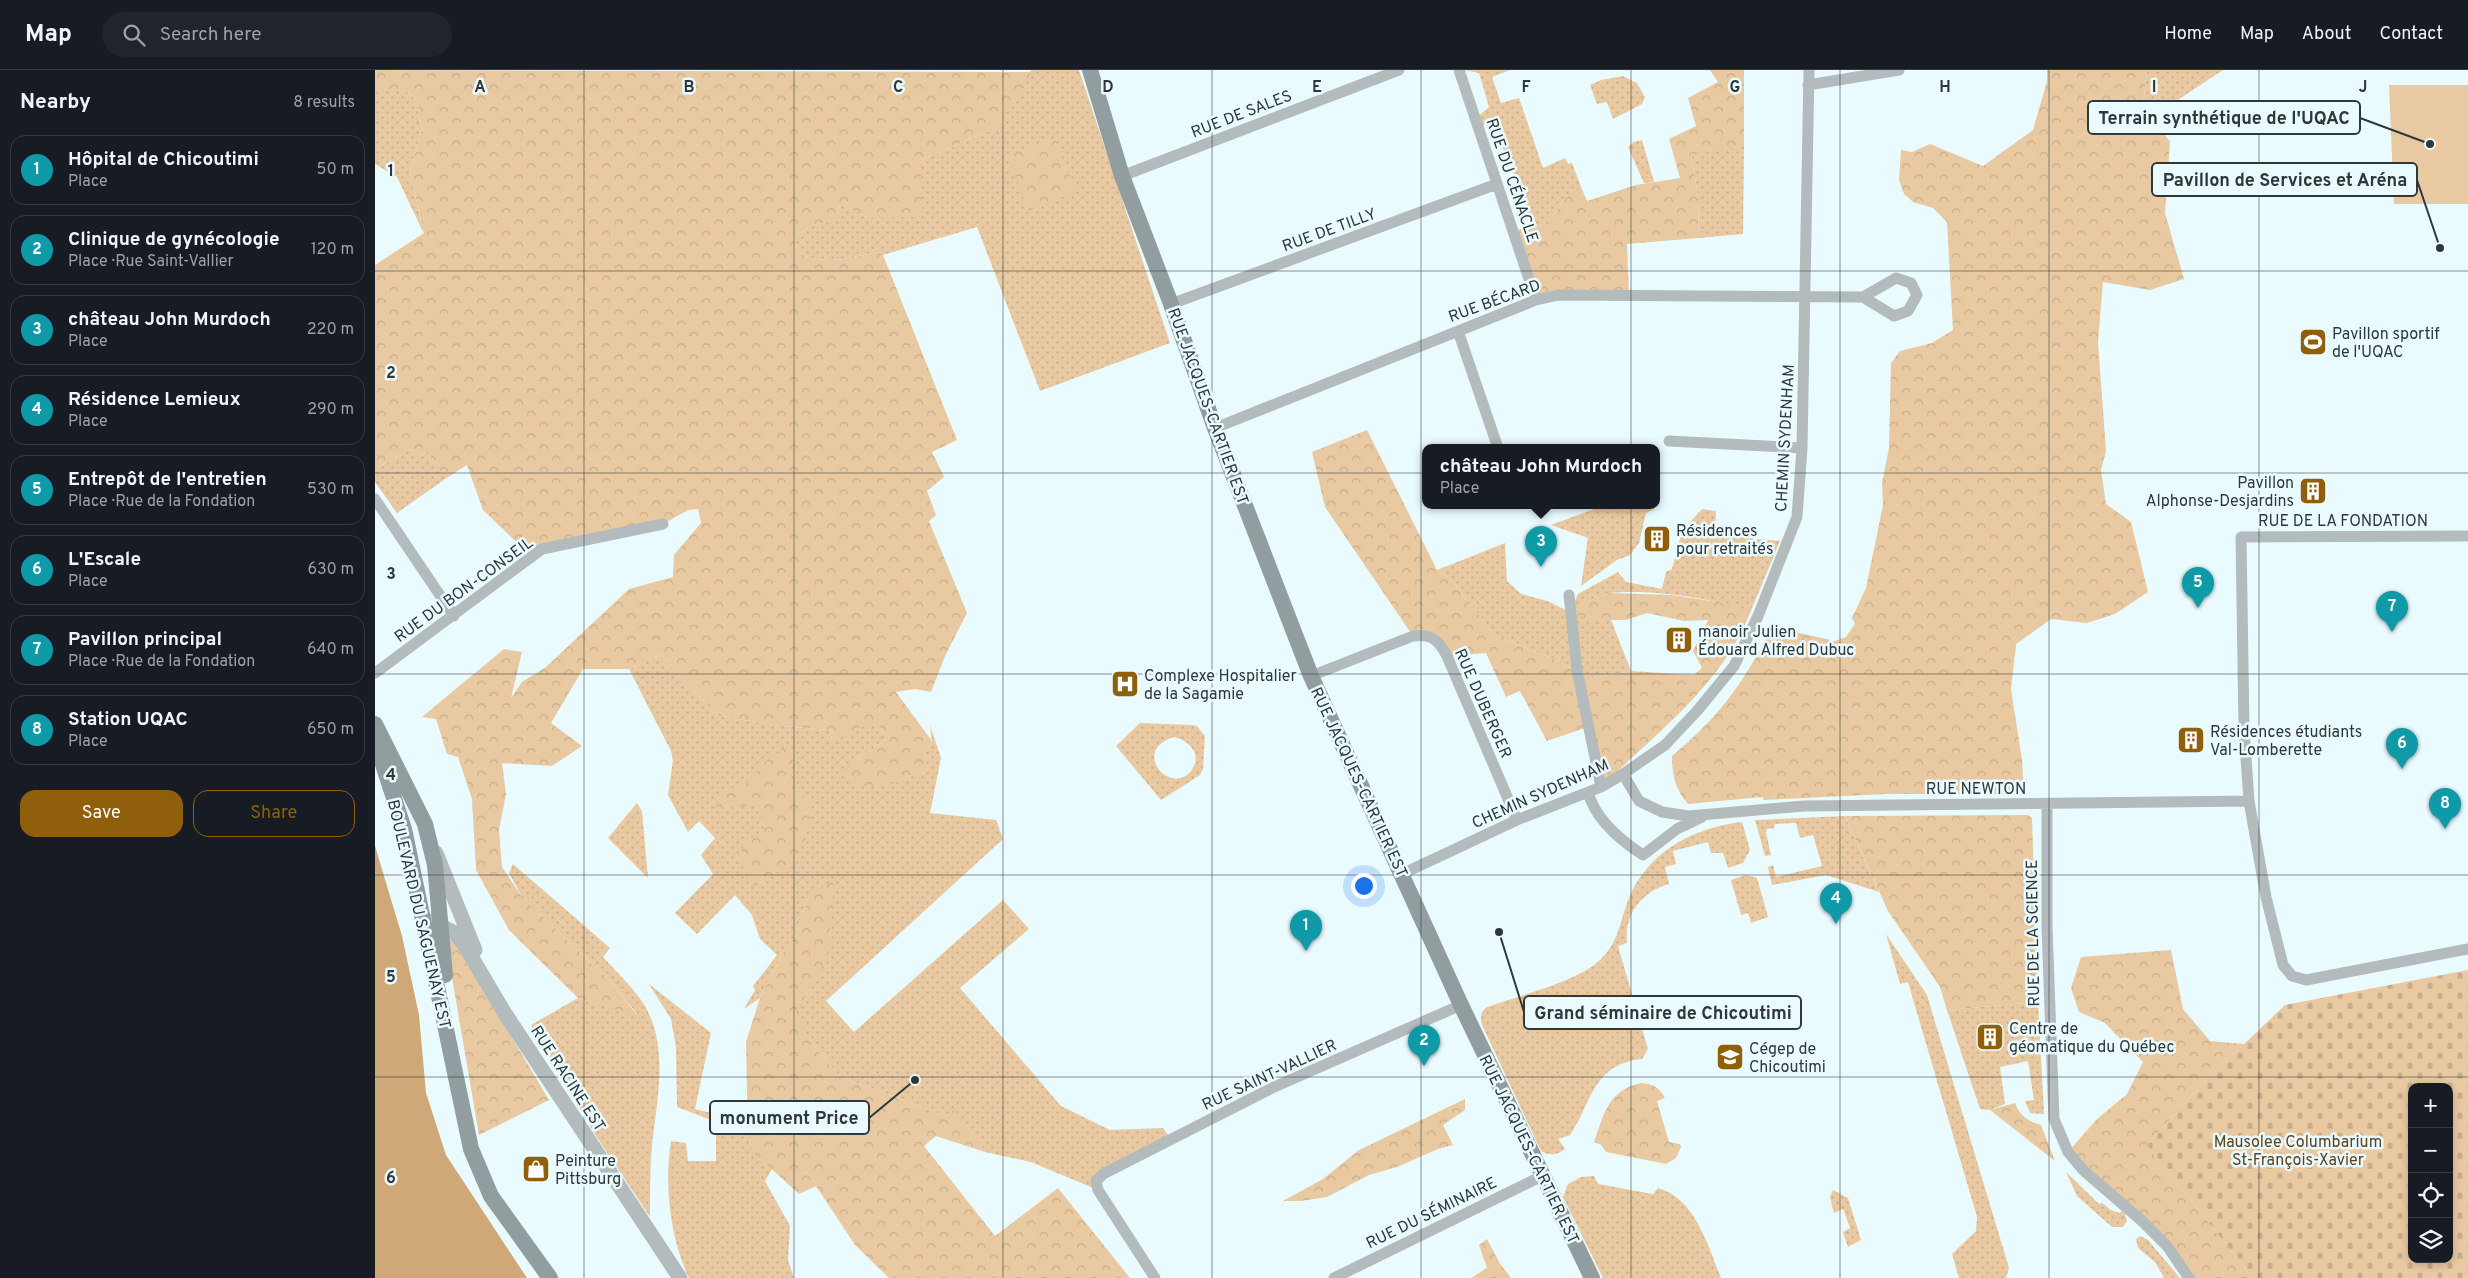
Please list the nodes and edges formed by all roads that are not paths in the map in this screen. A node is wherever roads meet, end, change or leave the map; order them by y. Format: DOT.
graph roads {
  1 [pos="1399,70"];
  2 [pos="1459,70"];
  3 [pos="1809,70"];
  4 [pos="1899,70"];
  5 [pos="1089,71"];
  6 [pos="1809,84"];
  7 [pos="1122,176"];
  8 [pos="1497,184"];
  9 [pos="1805,297"];
  10 [pos="1863,297"];
  11 [pos="1535,300"];
  12 [pos="1171,304"];
  13 [pos="1457,331"];
  14 [pos="1215,428"];
  15 [pos="1669,441"];
  16 [pos="1498,444"];
  17 [pos="1802,448"];
  18 [pos="375,499"];
  19 [pos="663,524"];
  20 [pos="2468,536"];
  21 [pos="1569,595"];
  22 [pos="454,616"];
  23 [pos="375,673"];
  24 [pos="1311,676"];
  25 [pos="375,724"];
  26 [pos="375,740"];
  27 [pos="1623,774"];
  28 [pos="1601,787"];
  29 [pos="1588,792"];
  30 [pos="2249,801"];
  31 [pos="2047,804"];
  32 [pos="1704,816"];
  33 [pos="1517,820"];
  34 [pos="425,824"];
  35 [pos="1402,874"];
  36 [pos="423,913"];
  37 [pos="441,926"];
  38 [pos="2468,949"];
  39 [pos="496,997"];
  40 [pos="1461,1005"];
  41 [pos="454,1059"];
  42 [pos="1543,1176"];
  43 [pos="551,1278"];
  44 [pos="680,1278"];
  45 [pos="1155,1278"];
  46 [pos="1334,1278"];
  47 [pos="1592,1278"];
  48 [pos="2189,1278"];
  1 -- 7 [label="street, RUE DE SALES"];
  2 -- 8 [label="street, RUE DU CÉNACLE"];
  3 -- 6 [label="street, CHEMIN SYDENHAM"];
  4 -- 6 [label="street"];
  5 -- 7 [label="main road, RUE JACQUES-CARTIER EST"];
  6 -- 9 [label="street, CHEMIN SYDENHAM"];
  7 -- 12 [label="main road, RUE JACQUES-CARTIER EST"];
  8 -- 11 [label="street, RUE DU CÉNACLE"];
  8 -- 12 [label="street, RUE DE TILLY"];
  9 -- 10 [label="street, RUE BÉCARD"];
  9 -- 11 [label="street, RUE BÉCARD"];
  9 -- 17 [label="street, CHEMIN SYDENHAM"];
  11 -- 13 [label="street, RUE BÉCARD"];
  12 -- 14 [label="main road, RUE JACQUES-CARTIER EST"];
  13 -- 14 [label="street, RUE BÉCARD"];
  13 -- 16 [label="street"];
  14 -- 24 [label="main road, RUE JACQUES-CARTIER EST"];
  15 -- 17 [label="street"];
  17 -- 27 [label="street, CHEMIN SYDENHAM"];
  18 -- 22 [label="street"];
  19 -- 22 [label="street, RUE DU BON-CONSEIL"];
  20 -- 30 [label="street, RUE DE LA FONDATION"];
  21 -- 28 [label="street"];
  22 -- 23 [label="street, RUE DU BON-CONSEIL"];
  24 -- 33 [label="street, RUE DUBERGER"];
  24 -- 35 [label="main road, RUE JACQUES-CARTIER EST"];
  25 -- 34 [label="main road, BOULEVARD DU SAGUENAY EST"];
  26 -- 36 [label="main road, BOULEVARD DU SAGUENAY EST"];
  27 -- 28 [label="street, CHEMIN SYDENHAM"];
  27 -- 32 [label="street, RUE NEWTON"];
  28 -- 29 [label="street, CHEMIN SYDENHAM"];
  29 -- 32 [label="street, RUE NEWTON"];
  29 -- 33 [label="street, CHEMIN SYDENHAM"];
  30 -- 31 [label="street, RUE NEWTON"];
  30 -- 38 [label="street"];
  31 -- 32 [label="street, RUE NEWTON"];
  31 -- 48 [label="street, RUE DE LA SCIENCE"];
  33 -- 35 [label="street, CHEMIN SYDENHAM"];
  34 -- 37 [label="main road, BOULEVARD DU SAGUENAY EST"];
  34 -- 39 [label="street, RUE RACINE EST"];
  35 -- 40 [label="main road, RUE JACQUES-CARTIER EST"];
  36 -- 37 [label="street, RUE RACINE EST"];
  36 -- 41 [label="main road, BOULEVARD DU SAGUENAY EST"];
  37 -- 39 [label="street, RUE RACINE EST"];
  37 -- 41 [label="main road, BOULEVARD DU SAGUENAY EST"];
  39 -- 44 [label="street, RUE RACINE EST"];
  40 -- 42 [label="main road, RUE JACQUES-CARTIER EST"];
  40 -- 45 [label="street, RUE SAINT-VALLIER"];
  41 -- 43 [label="main road, BOULEVARD DU SAGUENAY EST"];
  42 -- 46 [label="street, RUE DU SÉMINAIRE"];
  42 -- 47 [label="main road, RUE JACQUES-CARTIER EST"];
}
